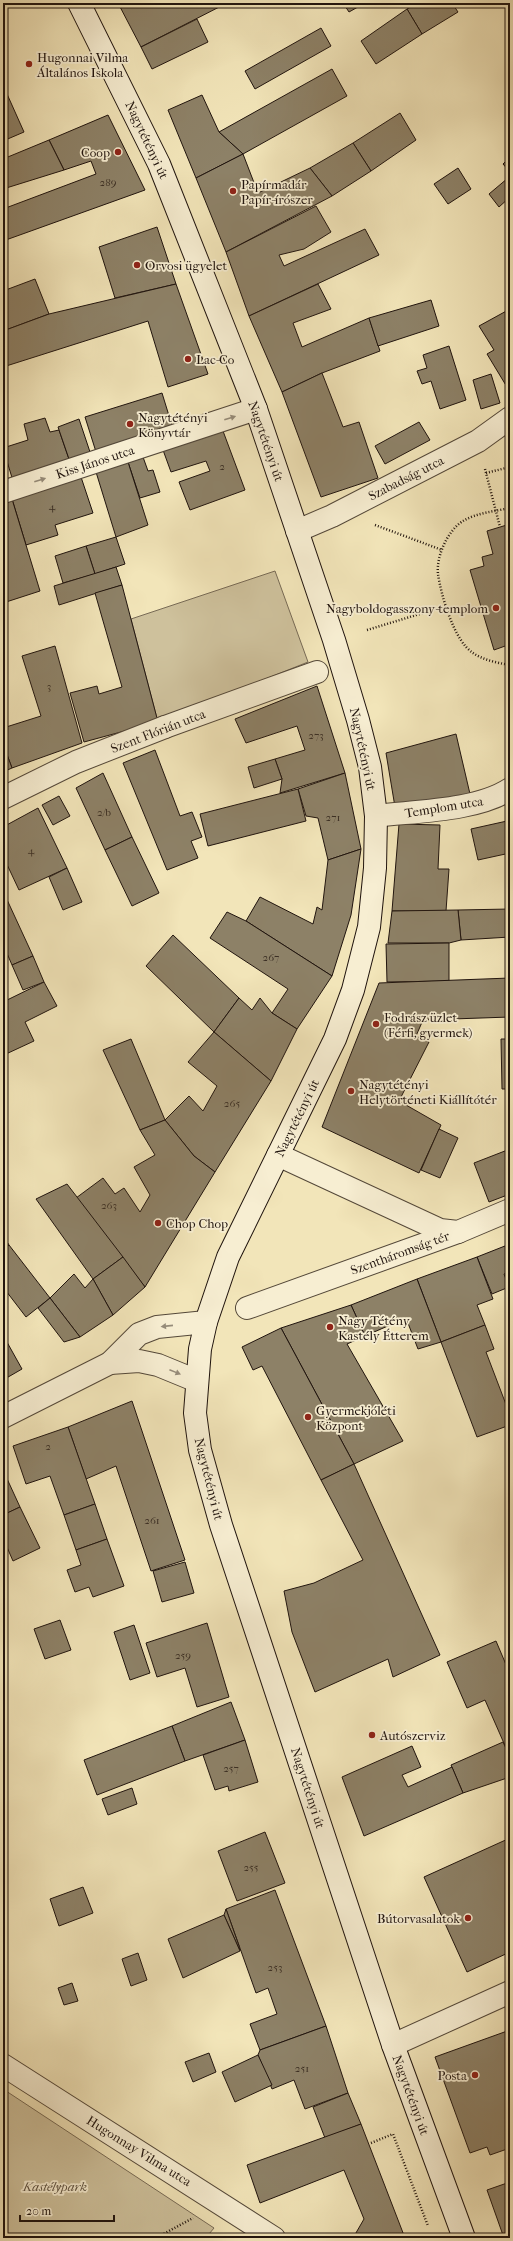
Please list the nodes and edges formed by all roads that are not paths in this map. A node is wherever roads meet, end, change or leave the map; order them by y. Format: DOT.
graph roads {
  1 [pos="79,3"];
  2 [pos="256,409"];
  3 [pos="510,418"];
  4 [pos="3,492"];
  5 [pos="297,531"];
  6 [pos="317,672"];
  7 [pos="510,789"];
  8 [pos="3,798"];
  9 [pos="376,816"];
  10 [pos="278,1155"];
  11 [pos="510,1210"];
  12 [pos="458,1232"];
  13 [pos="247,1308"];
  14 [pos="206,1322"];
  15 [pos="110,1363"];
  16 [pos="197,1381"];
  17 [pos="3,1417"];
  18 [pos="510,1992"];
  19 [pos="393,2045"];
  20 [pos="3,2066"];
  21 [pos="274,2238"];
  22 [pos="464,2238"];
  1 -- 2 [label="main road, Nagytétényi út"];
  4 -- 2 [label="main road, Kiss János utca, one-way"];
  2 -- 5 [label="main road, Nagytétényi út"];
  3 -- 5 [label="main road, Szabadság utca"];
  5 -- 9 [label="main road, Nagytétényi út"];
  6 -- 8 [label="main road, Szent Flórián utca"];
  7 -- 9 [label="main road, Templom utca"];
  9 -- 10 [label="main road, Nagytétényi út"];
  10 -- 12 [label="main road, Szentháromság tér"];
  10 -- 14 [label="main road, Nagytétényi út"];
  11 -- 12 [label="main road"];
  12 -- 13 [label="main road, Szentháromság tér"];
  14 -- 15 [label="main road, one-way"];
  14 -- 16 [label="main road, Nagytétényi út"];
  15 -- 16 [label="main road, one-way"];
  15 -- 17 [label="main road"];
  16 -- 19 [label="main road, Nagytétényi út"];
  18 -- 19 [label="main road"];
  19 -- 22 [label="main road, Nagytétényi út"];
  20 -- 21 [label="main road, Hugonnay Vilma utca"];
}
